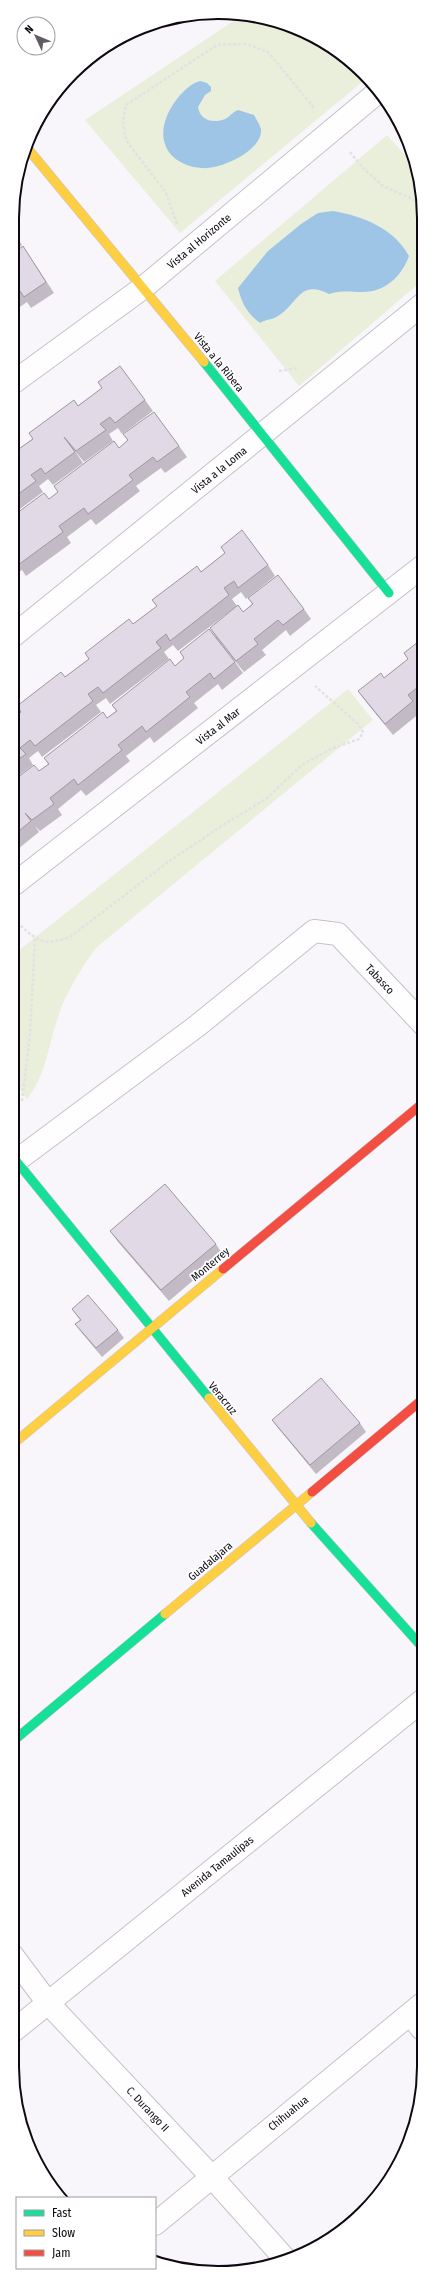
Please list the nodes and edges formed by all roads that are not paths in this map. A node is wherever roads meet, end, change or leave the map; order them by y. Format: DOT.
graph roads {
  1 [pos="374,95"];
  2 [pos="31,152"];
  3 [pos="144,287"];
  4 [pos="417,310"];
  5 [pos="19,378"];
  6 [pos="262,435"];
  7 [pos="417,571"];
  8 [pos="389,593"];
  9 [pos="19,631"];
  10 [pos="19,880"];
  11 [pos="417,1018"];
  12 [pos="417,1108"];
  13 [pos="19,1155"];
  14 [pos="19,1165"];
  15 [pos="151,1329"];
  16 [pos="417,1404"];
  17 [pos="19,1439"];
  18 [pos="294,1505"];
  19 [pos="417,1641"];
  20 [pos="417,1704"];
  21 [pos="19,1736"];
  22 [pos="19,1964"];
  23 [pos="48,2003"];
  24 [pos="417,2017"];
  25 [pos="19,2026"];
  26 [pos="211,2176"];
  27 [pos="156,2223"];
  28 [pos="282,2255"];
  1 -- 3 [label="street, Vista al Horizonte"];
  2 -- 3 [label="street, Vista a la Ribera"];
  3 -- 5 [label="street, Vista al Horizonte"];
  3 -- 6 [label="street, Vista a la Ribera"];
  4 -- 6 [label="street, Vista a la Loma"];
  6 -- 8 [label="street, Vista a la Ribera"];
  6 -- 9 [label="street, Vista a la Loma"];
  7 -- 8 [label="street, Vista al Mar"];
  8 -- 10 [label="street, Vista al Mar"];
  11 -- 13 [label="street, Tabasco"];
  12 -- 15 [label="street, Monterrey"];
  14 -- 15 [label="street, Veracruz"];
  15 -- 17 [label="street, Monterrey"];
  15 -- 18 [label="street, Veracruz"];
  16 -- 18 [label="street, Guadalajara"];
  18 -- 19 [label="street, Veracruz"];
  18 -- 21 [label="street, Guadalajara"];
  20 -- 23 [label="street, Avenida Tamaulipas"];
  22 -- 23 [label="street, C. Durango II"];
  23 -- 25 [label="street, Avenida Tamaulipas"];
  23 -- 26 [label="street, C. Durango II"];
  24 -- 26 [label="street, Chihuahua"];
  26 -- 27 [label="street, Chihuahua"];
  26 -- 28 [label="street, C. Durango II"];
}
